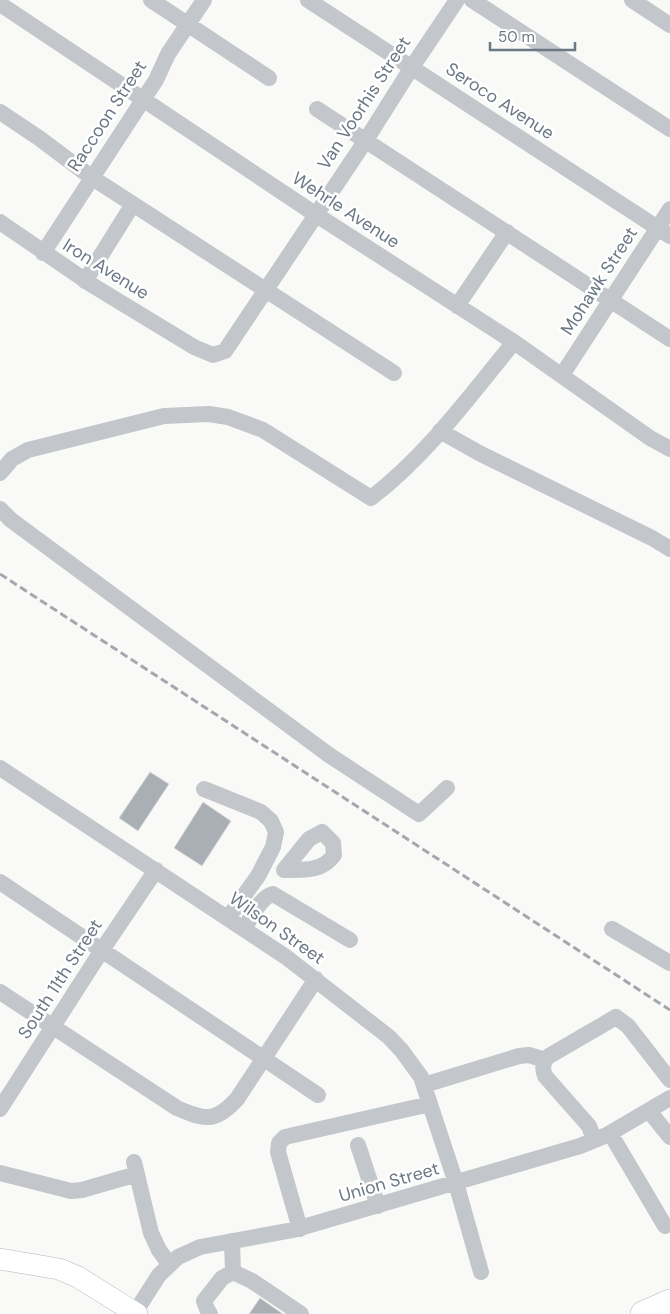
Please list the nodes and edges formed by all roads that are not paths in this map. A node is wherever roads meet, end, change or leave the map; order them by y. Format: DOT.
graph roads {
  1 [pos="151,0"];
  2 [pos="204,0"];
  3 [pos="308,0"];
  4 [pos="457,0"];
  5 [pos="472,0"];
  6 [pos="632,0"];
  7 [pos="0,4"];
  8 [pos="188,24"];
  9 [pos="670,25"];
  10 [pos="412,67"];
  11 [pos="269,78"];
  12 [pos="143,100"];
  13 [pos="317,109"];
  14 [pos="0,112"];
  15 [pos="670,129"];
  16 [pos="366,140"];
  17 [pos="91,177"];
  18 [pos="133,204"];
  19 [pos="670,209"];
  20 [pos="315,214"];
  21 [pos="0,222"];
  22 [pos="507,232"];
  23 [pos="664,232"];
  24 [pos="43,253"];
  25 [pos="86,281"];
  26 [pos="265,290"];
  27 [pos="610,300"];
  28 [pos="457,306"];
  29 [pos="670,339"];
  30 [pos="514,342"];
  31 [pos="194,347"];
  32 [pos="394,373"];
  33 [pos="562,375"];
  34 [pos="440,431"];
  35 [pos="670,449"];
  36 [pos="0,473"];
  37 [pos="0,509"];
  38 [pos="670,549"];
  39 [pos="2,775"];
  40 [pos="447,788"];
  41 [pos="204,789"];
  42 [pos="156,870"];
  43 [pos="284,870"];
  44 [pos="0,882"];
  45 [pos="267,895"];
  46 [pos="228,918"];
  47 [pos="244,929"];
  48 [pos="612,929"];
  49 [pos="350,940"];
  50 [pos="102,950"];
  51 [pos="670,963"];
  52 [pos="316,979"];
  53 [pos="0,992"];
  54 [pos="54,1027"];
  55 [pos="264,1059"];
  56 [pos="545,1060"];
  57 [pos="670,1080"];
  58 [pos="424,1085"];
  59 [pos="318,1095"];
  60 [pos="670,1098"];
  61 [pos="430,1104"];
  62 [pos="0,1109"];
  63 [pos="649,1111"];
  64 [pos="610,1133"];
  65 [pos="670,1137"];
  66 [pos="594,1140"];
  67 [pos="358,1144"];
  68 [pos="0,1173"];
  69 [pos="456,1183"];
  70 [pos="378,1206"];
  71 [pos="665,1226"];
  72 [pos="300,1229"];
  73 [pos="232,1241"];
  74 [pos="0,1259"];
  75 [pos="169,1264"];
  76 [pos="233,1272"];
  77 [pos="481,1272"];
  78 [pos="670,1302"];
  79 [pos="135,1314"];
  80 [pos="210,1314"];
  81 [pos="301,1314"];
  82 [pos="644,1314"];
  1 -- 8 [label="street"];
  2 -- 8 [label="street, Raccoon Street"];
  3 -- 10 [label="street, Seroco Avenue"];
  4 -- 10 [label="street, Van Voorhis Street"];
  5 -- 15 [label="street"];
  6 -- 9 [label="street"];
  7 -- 12 [label="street, Wehrle Avenue"];
  8 -- 11 [label="street"];
  8 -- 12 [label="street, Raccoon Street"];
  10 -- 16 [label="street, Van Voorhis Street"];
  10 -- 23 [label="street, Seroco Avenue"];
  12 -- 17 [label="street, Raccoon Street"];
  12 -- 20 [label="street, Wehrle Avenue"];
  13 -- 16 [label="street"];
  14 -- 17 [label="street"];
  16 -- 20 [label="street, Van Voorhis Street"];
  16 -- 22 [label="street"];
  17 -- 18 [label="street"];
  17 -- 24 [label="street, Raccoon Street"];
  18 -- 25 [label="street"];
  18 -- 26 [label="street"];
  19 -- 23 [label="street, Mohawk Street"];
  20 -- 26 [label="street, Van Voorhis Street"];
  20 -- 28 [label="street, Wehrle Avenue"];
  21 -- 24 [label="street, Iron Avenue"];
  22 -- 27 [label="street"];
  22 -- 28 [label="street"];
  23 -- 27 [label="street, Mohawk Street"];
  24 -- 25 [label="street, Iron Avenue"];
  25 -- 31 [label="street, Iron Avenue"];
  26 -- 31 [label="street, Van Voorhis Street"];
  26 -- 32 [label="street"];
  27 -- 29 [label="street"];
  27 -- 33 [label="street, Mohawk Street"];
  28 -- 30 [label="street, Wehrle Avenue"];
  30 -- 33 [label="street, Wehrle Avenue"];
  30 -- 34 [label="street"];
  33 -- 35 [label="street, Wehrle Avenue"];
  34 -- 36 [label="street"];
  34 -- 38 [label="street"];
  37 -- 40 [label="street"];
  39 -- 42 [label="street, Wilson Street"];
  41 -- 46 [label="street"];
  42 -- 46 [label="street, Wilson Street"];
  42 -- 50 [label="street, South 11th Street"];
  43 -- 45 [label="street"];
  44 -- 50 [label="street"];
  45 -- 47 [label="street"];
  45 -- 49 [label="street"];
  46 -- 47 [label="street, Wilson Street"];
  47 -- 52 [label="street, Wilson Street"];
  48 -- 51 [label="street"];
  50 -- 54 [label="street, South 11th Street"];
  50 -- 55 [label="street"];
  52 -- 55 [label="street"];
  52 -- 58 [label="street, Wilson Street"];
  53 -- 54 [label="street"];
  54 -- 55 [label="street"];
  54 -- 62 [label="street, South 11th Street"];
  55 -- 59 [label="street"];
  56 -- 57 [label="street"];
  56 -- 58 [label="street"];
  56 -- 66 [label="street"];
  58 -- 61 [label="street, Wilson Street"];
  60 -- 63 [label="street, Union Street"];
  61 -- 69 [label="street, Wilson Street"];
  61 -- 72 [label="street"];
  63 -- 64 [label="street, Union Street"];
  63 -- 65 [label="street"];
  64 -- 66 [label="street, Union Street"];
  64 -- 71 [label="street"];
  66 -- 69 [label="street, Union Street"];
  67 -- 70 [label="street"];
  68 -- 75 [label="street"];
  69 -- 70 [label="street, Union Street"];
  69 -- 77 [label="street, Wilson Street"];
  70 -- 72 [label="street, Union Street"];
  72 -- 73 [label="street, Union Street"];
  73 -- 75 [label="street, Union Street"];
  73 -- 76 [label="street"];
  74 -- 79 [label="main road"];
  75 -- 79 [label="street, Union Street"];
  76 -- 80 [label="street"];
  76 -- 81 [label="street"];
  78 -- 82 [label="highway"];
}
